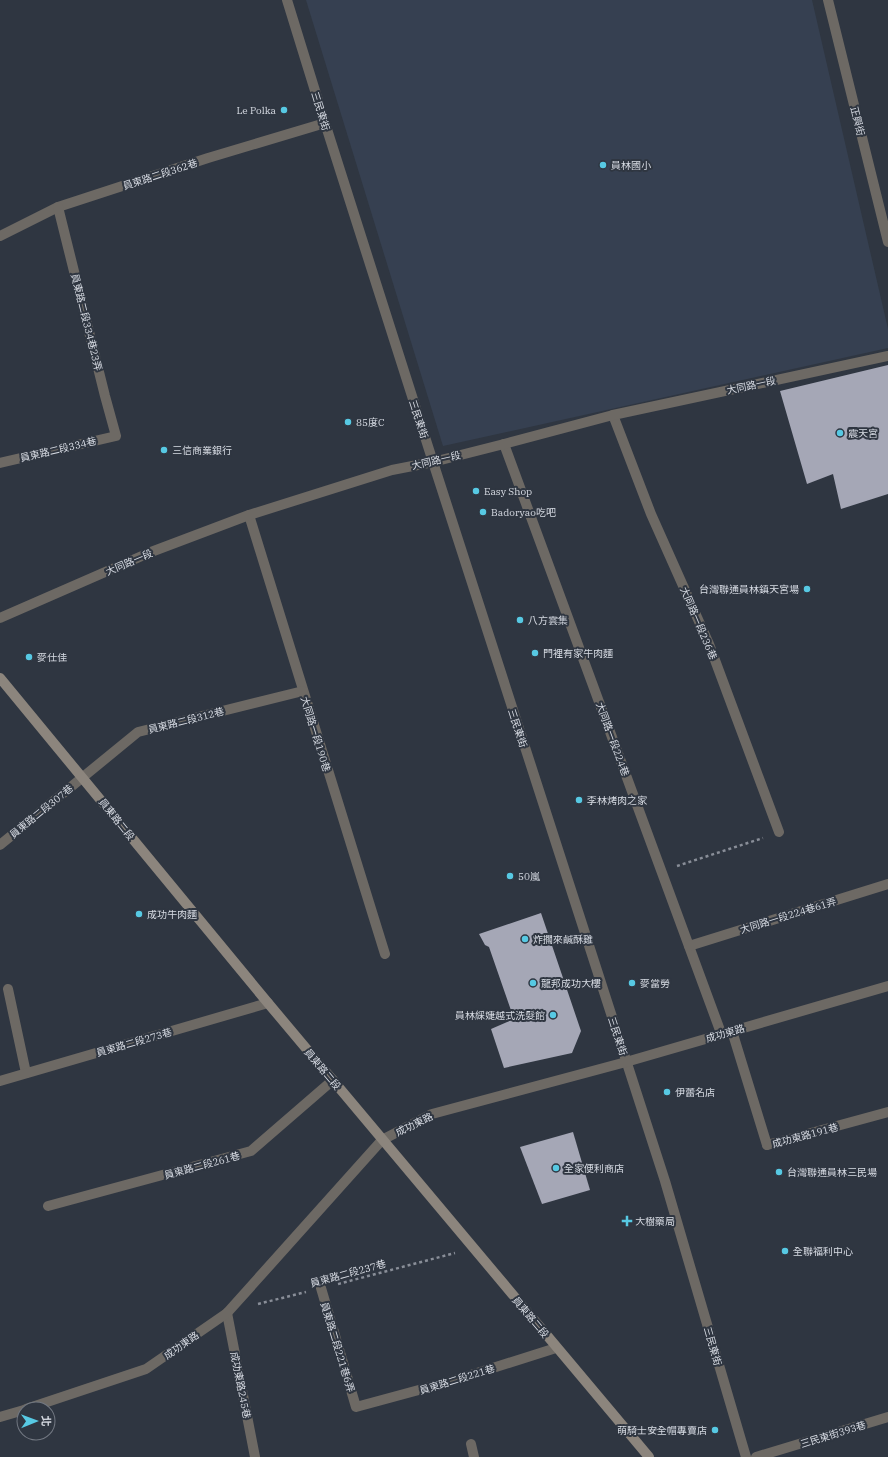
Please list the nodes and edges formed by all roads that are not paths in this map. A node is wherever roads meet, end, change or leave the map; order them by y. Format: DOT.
graph roads {
  1 [pos="287,0"];
  2 [pos="828,0"];
  3 [pos="325,123"];
  4 [pos="58,207"];
  5 [pos="0,236"];
  6 [pos="888,242"];
  7 [pos="888,356"];
  8 [pos="613,415"];
  9 [pos="116,436"];
  10 [pos="504,444"];
  11 [pos="433,462"];
  12 [pos="0,463"];
  13 [pos="249,515"];
  14 [pos="0,618"];
  15 [pos="0,678"];
  16 [pos="303,691"];
  17 [pos="82,777"];
  18 [pos="779,832"];
  19 [pos="0,845"];
  20 [pos="888,884"];
  21 [pos="689,946"];
  22 [pos="385,954"];
  23 [pos="888,986"];
  24 [pos="8,989"];
  25 [pos="268,1003"];
  26 [pos="732,1031"];
  27 [pos="721,1033"];
  28 [pos="626,1062"];
  29 [pos="26,1073"];
  30 [pos="333,1080"];
  31 [pos="0,1081"];
  32 [pos="888,1112"];
  33 [pos="382,1140"];
  34 [pos="48,1206"];
  35 [pos="321,1288"];
  36 [pos="227,1313"];
  37 [pos="556,1348"];
  38 [pos="49,1401"];
  39 [pos="356,1407"];
  40 [pos="16,1412"];
  41 [pos="888,1417"];
  42 [pos="0,1418"];
  43 [pos="471,1444"];
  44 [pos="255,1457"];
  45 [pos="474,1457"];
  46 [pos="649,1457"];
  47 [pos="746,1457"];
  48 [pos="756,1457"];
  1 -- 3 [label="street, 三民東街"];
  2 -- 6 [label="street, 正興街"];
  3 -- 4 [label="street, 員東路二段362巷"];
  3 -- 11 [label="street, 三民東街"];
  4 -- 5 [label="street, 員東路二段362巷"];
  4 -- 9 [label="street, 員東路二段334巷23弄"];
  7 -- 8 [label="street, 大同路一段"];
  8 -- 10 [label="street, 大同路一段"];
  8 -- 18 [label="street, 大同路一段236巷"];
  9 -- 12 [label="street, 員東路二段334巷"];
  10 -- 11 [label="street, 大同路一段"];
  10 -- 21 [label="street, 大同路一段224巷"];
  11 -- 13 [label="street, 大同路一段"];
  11 -- 28 [label="street, 三民東街"];
  13 -- 14 [label="street, 大同路一段"];
  13 -- 16 [label="street, 大同路一段190巷"];
  15 -- 17 [label="street, 員東路二段"];
  16 -- 17 [label="street, 員東路二段312巷"];
  16 -- 22 [label="street, 大同路一段190巷"];
  17 -- 19 [label="street, 員東路二段307巷"];
  17 -- 25 [label="street, 員東路二段"];
  20 -- 21 [label="street, 大同路一段224巷61弄"];
  21 -- 27 [label="street, 大同路一段224巷"];
  23 -- 26 [label="street, 成功東路"];
  24 -- 29 [label="street"];
  25 -- 29 [label="street, 員東路二段273巷"];
  25 -- 30 [label="street, 員東路二段"];
  26 -- 27 [label="street, 成功東路"];
  26 -- 32 [label="street, 成功東路191巷"];
  27 -- 28 [label="street, 成功東路"];
  28 -- 33 [label="street, 成功東路"];
  28 -- 47 [label="street, 三民東街"];
  29 -- 31 [label="street, 員東路二段273巷"];
  30 -- 33 [label="street, 員東路二段"];
  30 -- 34 [label="street, 員東路二段261巷"];
  33 -- 36 [label="street, 成功東路"];
  33 -- 37 [label="street, 員東路二段"];
  35 -- 39 [label="street, 員東路二段221巷6弄"];
  36 -- 38 [label="street, 成功東路"];
  36 -- 44 [label="street, 成功東路245巷"];
  37 -- 39 [label="street, 員東路二段221巷"];
  37 -- 46 [label="street, 員東路二段"];
  40 -- 42 [label="street, 成功東路"];
  41 -- 48 [label="street, 三民東街393巷"];
  43 -- 45 [label="street"];
}
